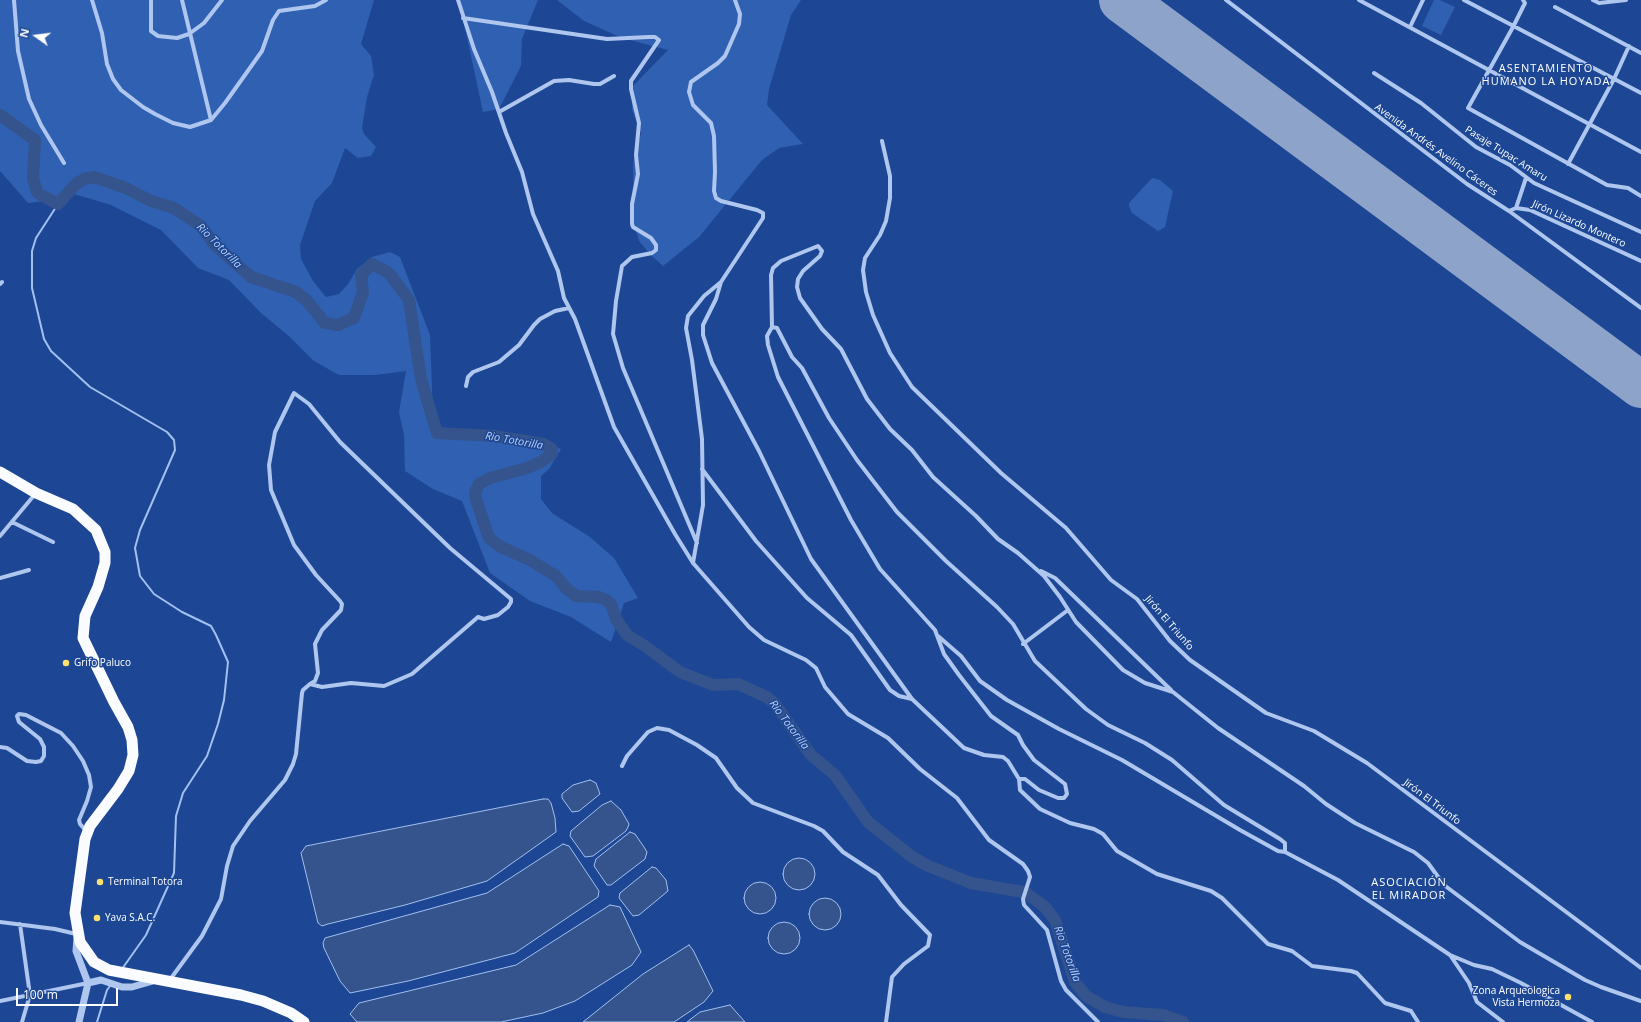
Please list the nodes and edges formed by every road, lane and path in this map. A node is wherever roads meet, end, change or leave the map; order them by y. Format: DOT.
graph roads {
  1 [pos="14,0"];
  2 [pos="92,0"];
  3 [pos="151,0"];
  4 [pos="182,0"];
  5 [pos="222,0"];
  6 [pos="326,0"];
  7 [pos="458,0"];
  8 [pos="735,0"];
  9 [pos="1226,0"];
  10 [pos="1359,0"];
  11 [pos="1422,0"];
  12 [pos="1464,0"];
  13 [pos="1523,0"];
  14 [pos="1593,0"];
  15 [pos="1626,0"];
  16 [pos="1555,7"];
  17 [pos="463,18"];
  18 [pos="1410,27"];
  19 [pos="1513,27"];
  20 [pos="189,34"];
  21 [pos="1629,46"];
  22 [pos="1641,53"];
  23 [pos="1489,70"];
  24 [pos="1374,73"];
  25 [pos="614,76"];
  26 [pos="1614,79"];
  27 [pos="1641,93"];
  28 [pos="499,112"];
  29 [pos="211,120"];
  30 [pos="1589,124"];
  31 [pos="882,141"];
  32 [pos="1641,152"];
  33 [pos="64,163"];
  34 [pos="1568,164"];
  35 [pos="1526,178"];
  36 [pos="1641,196"];
  37 [pos="1516,208"];
  38 [pos="1509,212"];
  39 [pos="1641,232"];
  40 [pos="1641,261"];
  41 [pos="722,282"];
  42 [pos="569,308"];
  43 [pos="1641,308"];
  44 [pos="772,327"];
  45 [pos="466,386"];
  46 [pos="702,469"];
  47 [pos="0,472"];
  48 [pos="36,493"];
  49 [pos="12,522"];
  50 [pos="0,536"];
  51 [pos="53,542"];
  52 [pos="697,543"];
  53 [pos="693,563"];
  54 [pos="29,570"];
  55 [pos="1036,570"];
  56 [pos="0,578"];
  57 [pos="1068,610"];
  58 [pos="938,636"];
  59 [pos="1024,644"];
  60 [pos="310,684"];
  61 [pos="1172,692"];
  62 [pos="912,699"];
  63 [pos="0,747"];
  64 [pos="622,766"];
  65 [pos="1019,779"];
  66 [pos="87,832"];
  67 [pos="1285,852"];
  68 [pos="0,922"];
  69 [pos="20,924"];
  70 [pos="77,935"];
  71 [pos="1450,955"];
  72 [pos="1641,968"];
  73 [pos="164,980"];
  74 [pos="88,983"];
  75 [pos="30,995"];
  76 [pos="1640,1000"];
  77 [pos="0,1001"];
  78 [pos="22,1022"];
  79 [pos="79,1022"];
  80 [pos="304,1022"];
  81 [pos="886,1022"];
  82 [pos="1098,1022"];
  83 [pos="1418,1022"];
  84 [pos="1503,1022"];
  85 [pos="1592,1022"];
  1 -- 33 [label="street"];
  2 -- 29 [label="street"];
  3 -- 20 [label="street"];
  4 -- 20 [label="street"];
  5 -- 20 [label="street"];
  6 -- 29 [label="street"];
  7 -- 17 [label="street"];
  8 -- 41 [label="street"];
  9 -- 38 [label="street, Avenida Andrés Avelino Cáceres"];
  10 -- 18 [label="street"];
  11 -- 18 [label="street"];
  12 -- 19 [label="street"];
  13 -- 19 [label="street"];
  14 -- 15 [label="street"];
  16 -- 21 [label="street"];
  17 -- 28 [label="street"];
  17 -- 52 [label="street"];
  18 -- 23 [label="street"];
  19 -- 23 [label="street"];
  19 -- 26 [label="street"];
  20 -- 29 [label="street"];
  21 -- 22 [label="street"];
  21 -- 26 [label="street"];
  23 -- 30 [label="street"];
  23 -- 34 [label="street"];
  24 -- 35 [label="street, Pasaje Tupac Amaru"];
  25 -- 28 [label="street"];
  26 -- 27 [label="street"];
  26 -- 30 [label="street"];
  28 -- 42 [label="street"];
  30 -- 32 [label="street"];
  30 -- 34 [label="street"];
  31 -- 72 [label="street, Jirón El Triunfo"];
  34 -- 36 [label="street"];
  35 -- 37 [label="street"];
  35 -- 39 [label="street, Pasaje Tupac Amaru"];
  37 -- 38 [label="street, Jirón Lizardo Montero"];
  37 -- 40 [label="street, Jirón Lizardo Montero"];
  38 -- 43 [label="street, Avenida Andrés Avelino Cáceres"];
  41 -- 46 [label="street"];
  41 -- 62 [label="street"];
  42 -- 45 [label="street"];
  42 -- 53 [label="street"];
  44 -- 55 [label="street"];
  44 -- 58 [label="street"];
  44 -- 59 [label="street"];
  46 -- 52 [label="street"];
  46 -- 62 [label="street"];
  47 -- 48 [label="highway"];
  48 -- 49 [label="street"];
  48 -- 66 [label="highway"];
  49 -- 50 [label="street"];
  49 -- 51 [label="street"];
  52 -- 53 [label="street"];
  53 -- 82 [label="street"];
  54 -- 56 [label="street"];
  55 -- 57 [label="street"];
  55 -- 61 [label="street"];
  57 -- 59 [label="street"];
  57 -- 61 [label="street"];
  58 -- 65 [label="street"];
  58 -- 67 [label="street"];
  59 -- 67 [label="street"];
  60 -- 60 [label="street"];
  60 -- 73 [label="street"];
  61 -- 76 [label="street"];
  62 -- 65 [label="street"];
  63 -- 66 [label="street"];
  64 -- 81 [label="street"];
  65 -- 83 [label="street"];
  66 -- 70 [label="highway"];
  67 -- 71 [label="street"];
  68 -- 69 [label="street"];
  69 -- 70 [label="street"];
  69 -- 75 [label="street"];
  70 -- 73 [label="highway"];
  70 -- 74 [label="street"];
  71 -- 84 [label="street"];
  71 -- 85 [label="street"];
  73 -- 74 [label="street"];
  73 -- 80 [label="highway"];
  74 -- 75 [label="street"];
  74 -- 79 [label="street"];
  75 -- 77 [label="street"];
  75 -- 78 [label="street"];
}
